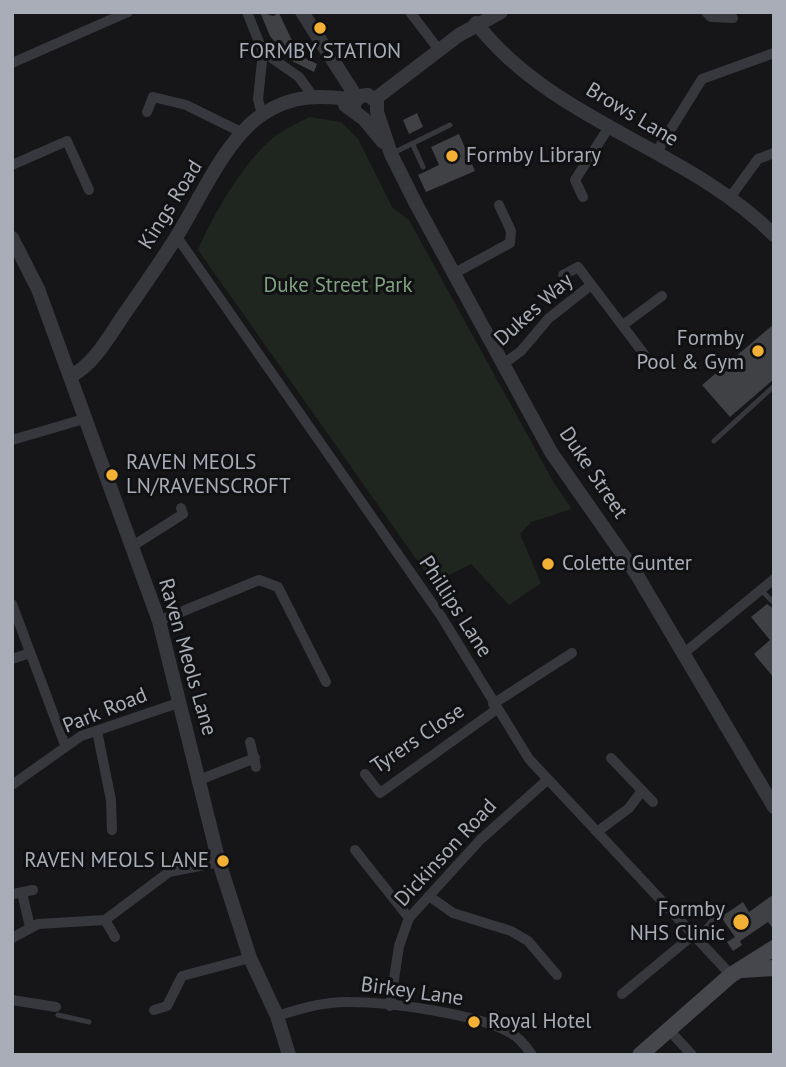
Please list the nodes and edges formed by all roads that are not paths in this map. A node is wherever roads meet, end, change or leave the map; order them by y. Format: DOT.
graph roads {
  1 [pos="128,12"];
  2 [pos="247,12"];
  3 [pos="302,12"];
  4 [pos="410,12"];
  5 [pos="501,12"];
  6 [pos="706,12"];
  7 [pos="473,18"];
  8 [pos="733,18"];
  9 [pos="439,50"];
  10 [pos="263,52"];
  11 [pos="774,53"];
  12 [pos="12,63"];
  13 [pos="312,95"];
  14 [pos="364,106"];
  15 [pos="147,112"];
  16 [pos="262,115"];
  17 [pos="450,125"];
  18 [pos="609,127"];
  19 [pos="243,133"];
  20 [pos="413,145"];
  21 [pos="656,153"];
  22 [pos="774,153"];
  23 [pos="391,154"];
  24 [pos="12,165"];
  25 [pos="423,167"];
  26 [pos="89,190"];
  27 [pos="583,197"];
  28 [pos="729,199"];
  29 [pos="499,205"];
  30 [pos="774,234"];
  31 [pos="177,237"];
  32 [pos="12,238"];
  33 [pos="453,274"];
  34 [pos="563,275"];
  35 [pos="591,285"];
  36 [pos="662,296"];
  37 [pos="624,325"];
  38 [pos="644,354"];
  39 [pos="502,365"];
  40 [pos="71,376"];
  41 [pos="774,386"];
  42 [pos="84,419"];
  43 [pos="12,440"];
  44 [pos="714,441"];
  45 [pos="181,508"];
  46 [pos="131,547"];
  47 [pos="774,579"];
  48 [pos="761,590"];
  49 [pos="774,603"];
  50 [pos="12,604"];
  51 [pos="159,621"];
  52 [pos="30,653"];
  53 [pos="572,653"];
  54 [pos="683,654"];
  55 [pos="12,659"];
  56 [pos="326,682"];
  57 [pos="181,702"];
  58 [pos="495,706"];
  59 [pos="97,731"];
  60 [pos="250,742"];
  61 [pos="65,745"];
  62 [pos="611,758"];
  63 [pos="365,774"];
  64 [pos="199,780"];
  65 [pos="546,781"];
  66 [pos="12,785"];
  67 [pos="641,792"];
  68 [pos="653,802"];
  69 [pos="774,807"];
  70 [pos="112,830"];
  71 [pos="597,832"];
  72 [pos="355,850"];
  73 [pos="219,862"];
  74 [pos="23,892"];
  75 [pos="429,896"];
  76 [pos="722,908"];
  77 [pos="409,918"];
  78 [pos="105,920"];
  79 [pos="30,927"];
  80 [pos="115,937"];
  81 [pos="694,937"];
  82 [pos="12,938"];
  83 [pos="774,948"];
  84 [pos="250,958"];
  85 [pos="774,968"];
  86 [pos="735,972"];
  87 [pos="557,975"];
  88 [pos="622,994"];
  89 [pos="12,1000"];
  90 [pos="167,1006"];
  91 [pos="390,1006"];
  92 [pos="59,1008"];
  93 [pos="179,1008"];
  94 [pos="154,1010"];
  95 [pos="276,1016"];
  96 [pos="89,1022"];
  97 [pos="668,1029"];
  98 [pos="289,1055"];
  99 [pos="532,1055"];
  100 [pos="640,1055"];
  101 [pos="692,1055"];
  1 -- 12 [label="street"];
  2 -- 10 [label="street"];
  3 -- 14 [label="street, Duke Street"];
  4 -- 9 [label="street"];
  5 -- 7 [label="street"];
  6 -- 8 [label="street"];
  7 -- 9 [label="street"];
  7 -- 18 [label="street, Brows Lane"];
  9 -- 14 [label="street"];
  10 -- 13 [label="street"];
  10 -- 16 [label="street"];
  11 -- 21 [label="street"];
  13 -- 14 [label="street, Kings Road"];
  13 -- 16 [label="street, Kings Road"];
  14 -- 23 [label="street, Duke Street"];
  15 -- 19 [label="street"];
  16 -- 19 [label="street, Kings Road"];
  17 -- 20 [label="lane"];
  18 -- 21 [label="street, Brows Lane"];
  18 -- 27 [label="street"];
  19 -- 31 [label="street, Kings Road"];
  20 -- 23 [label="lane"];
  20 -- 25 [label="lane"];
  21 -- 28 [label="street, Brows Lane"];
  22 -- 28 [label="street"];
  23 -- 33 [label="street, Duke Street"];
  24 -- 26 [label="street"];
  28 -- 30 [label="street, Brows Lane"];
  29 -- 33 [label="street"];
  31 -- 40 [label="street, Kings Road"];
  31 -- 58 [label="street, Phillips Lane"];
  32 -- 40 [label="street, Raven Meols Lane"];
  33 -- 39 [label="street, Duke Street"];
  34 -- 35 [label="street, Dukes Way"];
  35 -- 37 [label="street, Dukes Way"];
  35 -- 39 [label="street, Dukes Way"];
  36 -- 37 [label="street"];
  37 -- 38 [label="street, Dukes Way"];
  39 -- 54 [label="street, Duke Street"];
  40 -- 42 [label="street, Raven Meols Lane"];
  41 -- 44 [label="lane"];
  42 -- 43 [label="street"];
  42 -- 46 [label="street, Raven Meols Lane"];
  45 -- 46 [label="street"];
  46 -- 51 [label="street, Raven Meols Lane"];
  47 -- 48 [label="street"];
  48 -- 49 [label="lane"];
  48 -- 54 [label="street"];
  50 -- 52 [label="street"];
  51 -- 56 [label="street"];
  51 -- 57 [label="street, Raven Meols Lane"];
  52 -- 55 [label="street"];
  52 -- 61 [label="street"];
  53 -- 58 [label="street"];
  54 -- 69 [label="street, Duke Street"];
  57 -- 59 [label="street, Park Road"];
  57 -- 64 [label="street, Raven Meols Lane"];
  58 -- 63 [label="street, Tyrers Close"];
  58 -- 65 [label="street, Phillips Lane"];
  59 -- 61 [label="street, Park Road"];
  59 -- 70 [label="street"];
  60 -- 64 [label="street"];
  61 -- 66 [label="street, Park Road"];
  62 -- 67 [label="street"];
  64 -- 73 [label="street, Raven Meols Lane"];
  65 -- 71 [label="street, Phillips Lane"];
  65 -- 75 [label="street, Dickinson Road"];
  67 -- 68 [label="street"];
  67 -- 71 [label="street"];
  71 -- 81 [label="street, Phillips Lane"];
  72 -- 77 [label="street"];
  73 -- 78 [label="street"];
  73 -- 84 [label="street, Raven Meols Lane"];
  74 -- 79 [label="street"];
  75 -- 77 [label="street, Dickinson Road"];
  75 -- 87 [label="street"];
  76 -- 81 [label="lane"];
  77 -- 91 [label="street, Dickinson Road"];
  78 -- 79 [label="street"];
  78 -- 80 [label="street"];
  79 -- 82 [label="street"];
  81 -- 86 [label="street, Phillips Lane"];
  81 -- 88 [label="street"];
  83 -- 86 [label="main road"];
  84 -- 90 [label="street"];
  84 -- 95 [label="street, Raven Meols Lane"];
  85 -- 86 [label="main road"];
  86 -- 97 [label="main road"];
  89 -- 92 [label="street"];
  90 -- 93 [label="street"];
  90 -- 94 [label="street"];
  91 -- 95 [label="street, Birkey Lane"];
  91 -- 99 [label="street, Birkey Lane"];
  92 -- 96 [label="lane"];
  95 -- 98 [label="street, Raven Meols Lane"];
  97 -- 100 [label="main road"];
  97 -- 101 [label="street"];
}
